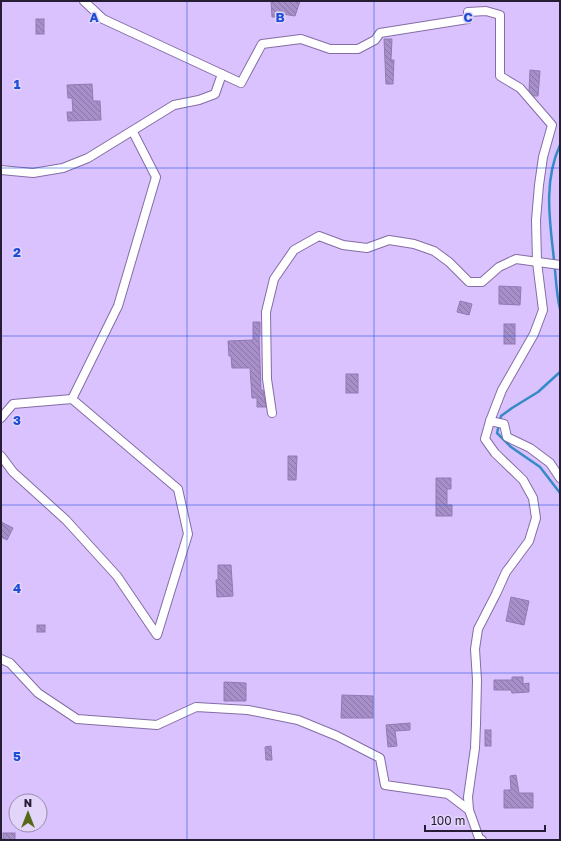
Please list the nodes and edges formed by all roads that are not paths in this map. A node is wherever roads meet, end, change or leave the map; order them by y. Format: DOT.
graph roads {
  1 [pos="84,1"];
  2 [pos="222,74"];
  3 [pos="133,132"];
  4 [pos="1,170"];
  5 [pos="537,262"];
  6 [pos="560,265"];
  7 [pos="72,399"];
  8 [pos="272,413"];
  9 [pos="1,418"];
  10 [pos="490,421"];
  11 [pos="1,456"];
  12 [pos="560,478"];
  13 [pos="1,659"];
  14 [pos="469,810"];
  15 [pos="482,840"];
  1 -- 2 [label="street"];
  2 -- 3 [label="street"];
  2 -- 5 [label="street"];
  3 -- 4 [label="street"];
  3 -- 7 [label="street"];
  5 -- 6 [label="street"];
  5 -- 8 [label="street"];
  5 -- 10 [label="street"];
  7 -- 9 [label="street"];
  7 -- 11 [label="street"];
  10 -- 12 [label="street"];
  10 -- 14 [label="street"];
  13 -- 14 [label="street"];
  14 -- 15 [label="street"];
}
